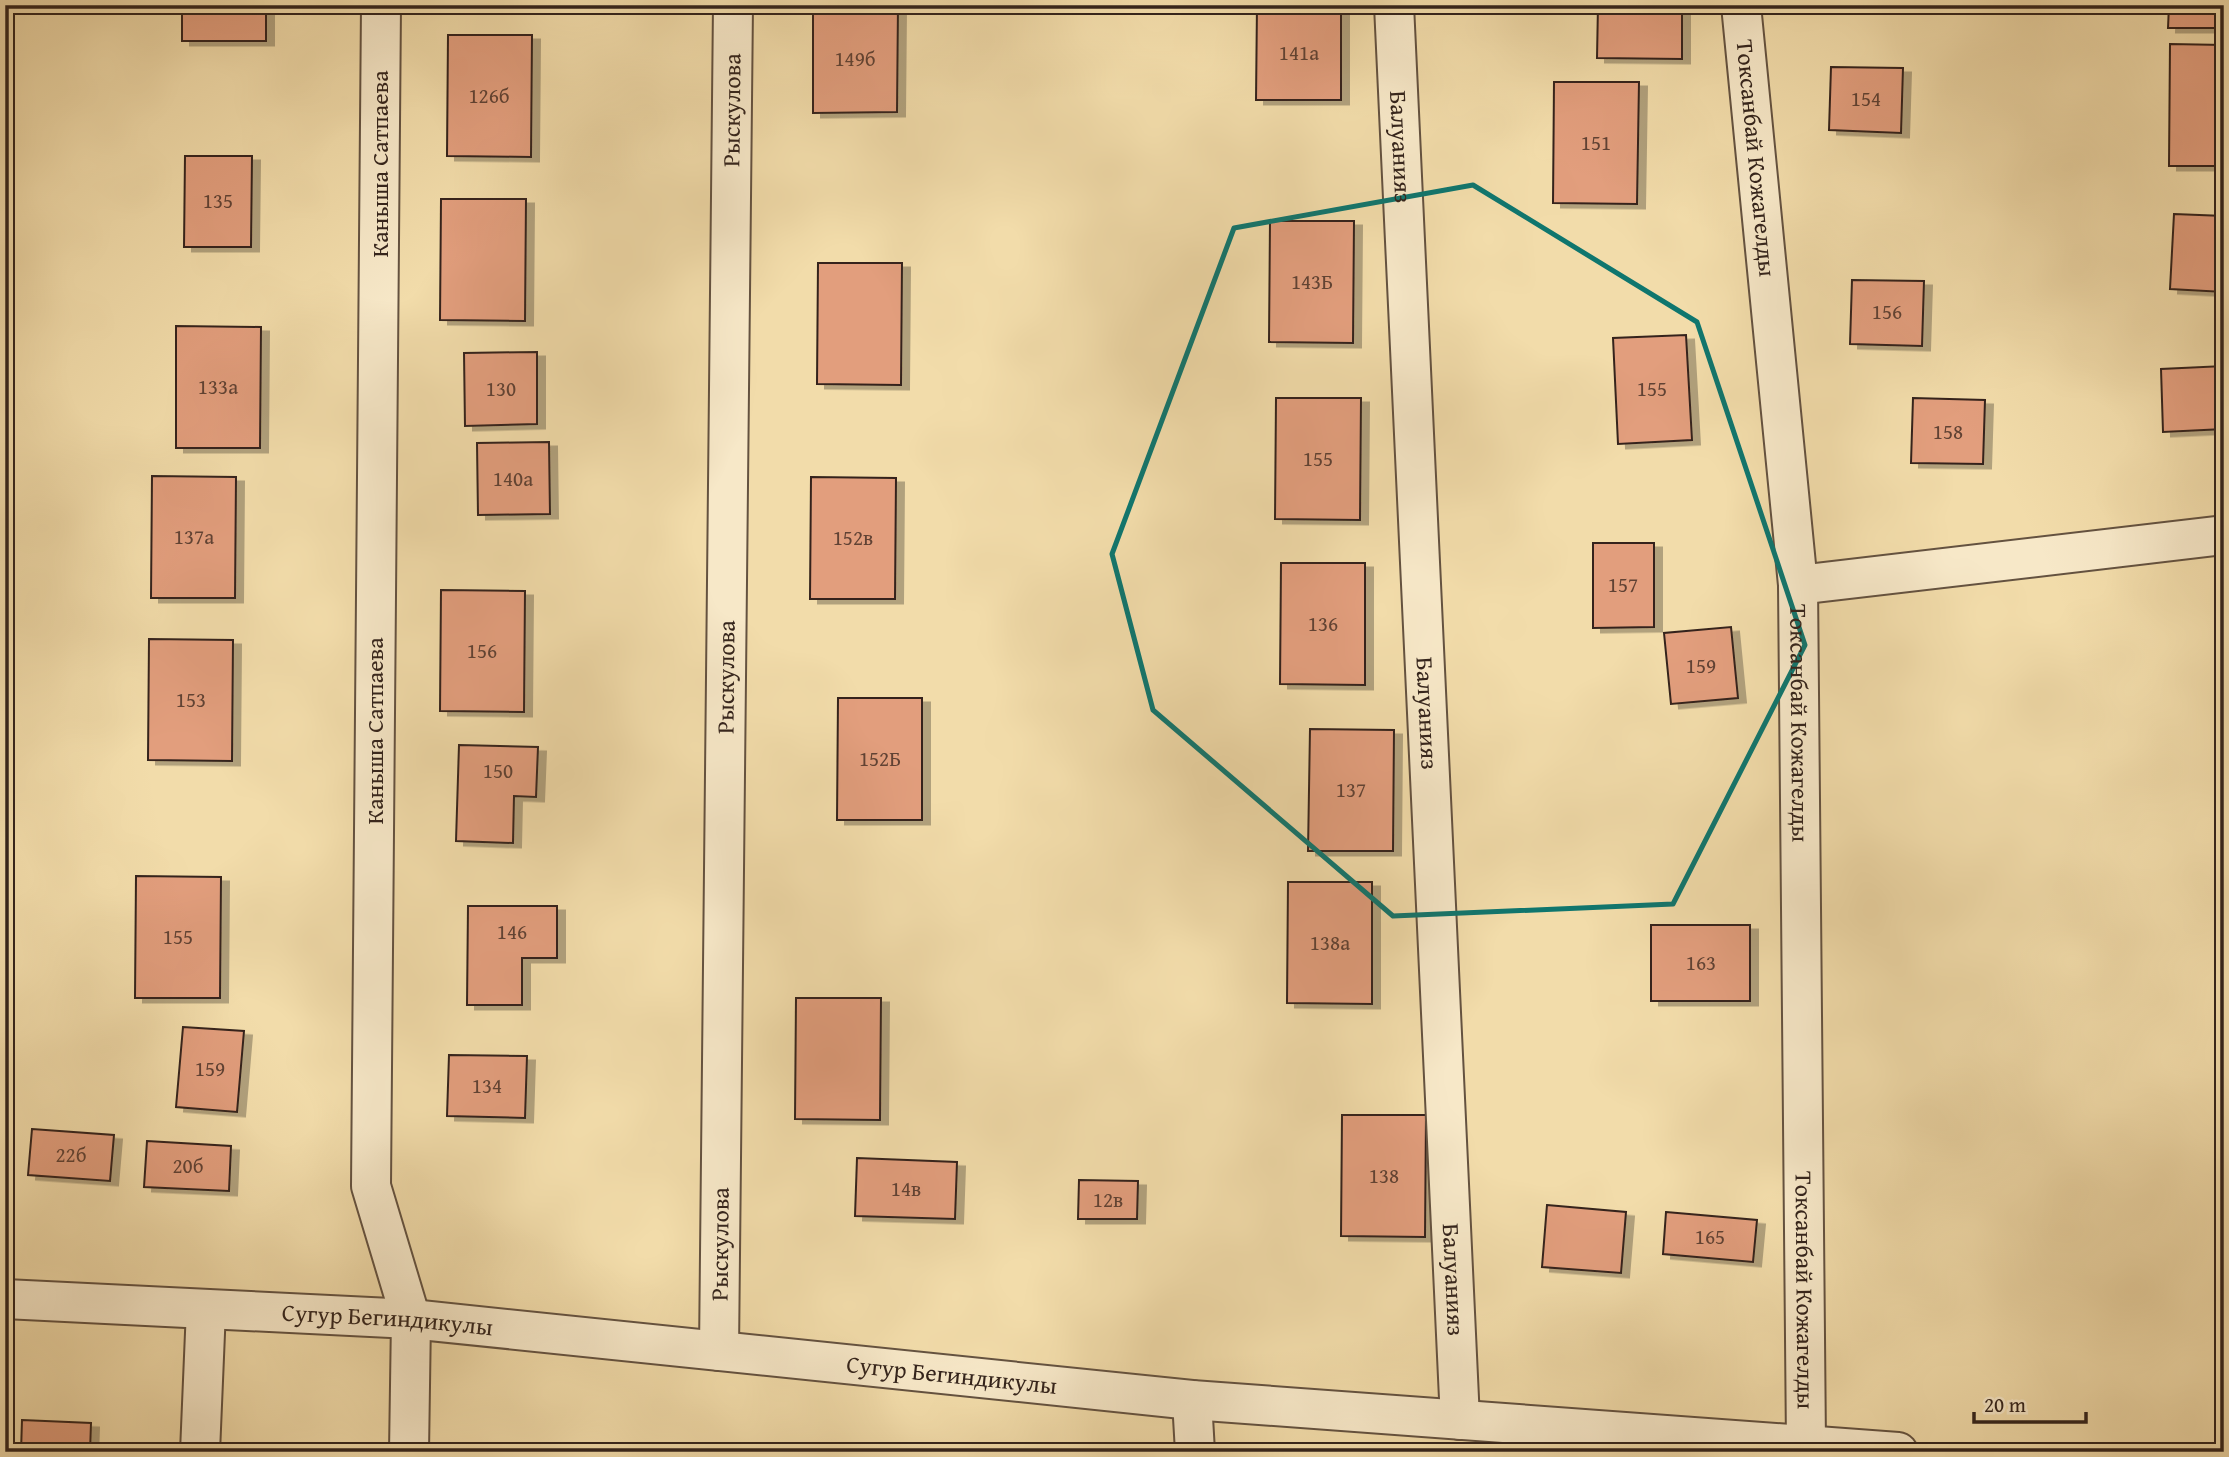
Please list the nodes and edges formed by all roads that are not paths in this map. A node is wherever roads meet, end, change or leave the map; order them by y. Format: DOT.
graph roads {
  1 [pos="381,5"];
  2 [pos="733,5"];
  3 [pos="1394,5"];
  4 [pos="1741,5"];
  5 [pos="2224,535"];
  6 [pos="1798,585"];
  7 [pos="5,1299"];
  8 [pos="206,1309"];
  9 [pos="411,1319"];
  10 [pos="719,1351"];
  11 [pos="1192,1400"];
  12 [pos="1460,1420"];
  13 [pos="1806,1445"];
  14 [pos="200,1452"];
  15 [pos="409,1452"];
  16 [pos="1195,1452"];
  17 [pos="1898,1452"];
  1 -- 9 [label="street, Каныша Сатпаева"];
  2 -- 10 [label="street, Рыскулова"];
  3 -- 12 [label="street, Балуанияз"];
  4 -- 6 [label="street, Токсанбай Кожагелды"];
  5 -- 6 [label="street"];
  6 -- 13 [label="street, Токсанбай Кожагелды"];
  7 -- 8 [label="street, Сугур Бегиндикулы"];
  8 -- 9 [label="street, Сугур Бегиндикулы"];
  8 -- 14 [label="street"];
  9 -- 10 [label="street, Сугур Бегиндикулы"];
  9 -- 15 [label="street, Каныша Сатпаева"];
  10 -- 11 [label="street, Сугур Бегиндикулы"];
  11 -- 12 [label="street, Сугур Бегиндикулы"];
  11 -- 16 [label="street"];
  12 -- 13 [label="street, Сугур Бегиндикулы"];
  13 -- 17 [label="street, Сугур Бегиндикулы"];
}
